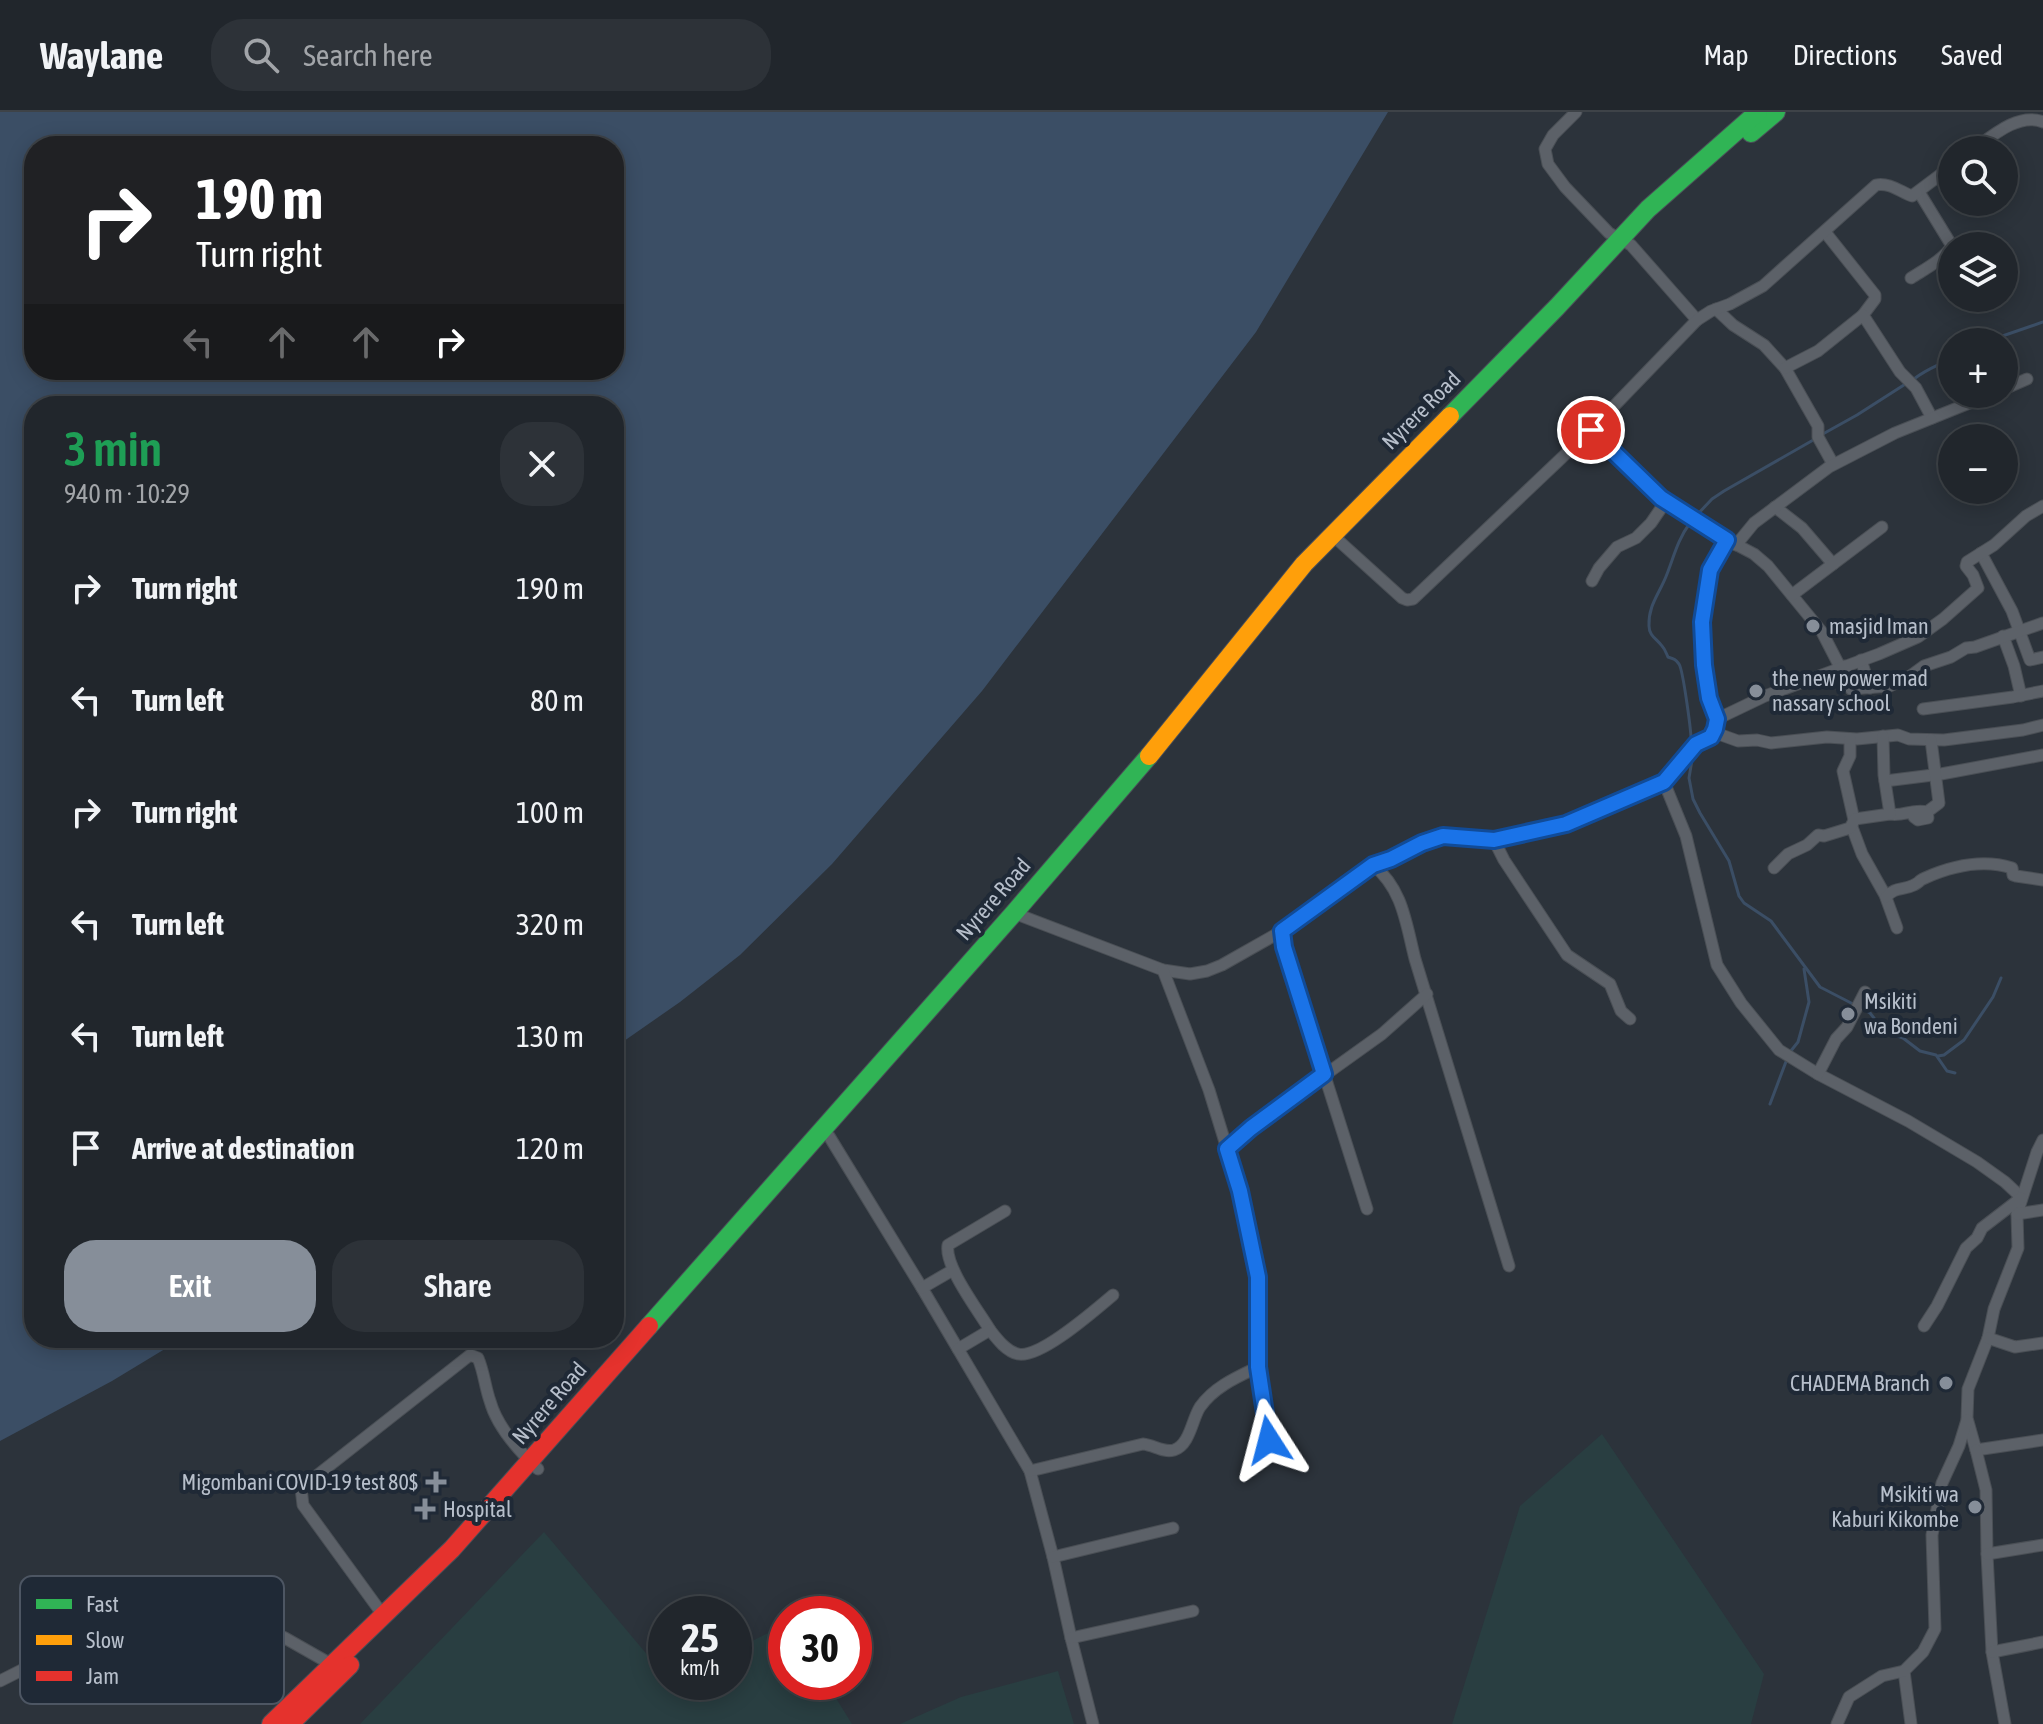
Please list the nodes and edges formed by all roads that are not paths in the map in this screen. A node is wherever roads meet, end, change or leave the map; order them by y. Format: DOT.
graph roads {
  1 [pos="1576,112"];
  2 [pos="1760,115"];
  3 [pos="2043,122"];
  4 [pos="1990,136"];
  5 [pos="1938,177"];
  6 [pos="1919,192"];
  7 [pos="1825,232"];
  8 [pos="1943,232"];
  9 [pos="1626,242"];
  10 [pos="1938,260"];
  11 [pos="1911,278"];
  12 [pos="1716,309"];
  13 [pos="1863,315"];
  14 [pos="1697,320"];
  15 [pos="1785,368"];
  16 [pos="2027,379"];
  17 [pos="2018,383"];
  18 [pos="1957,408"];
  19 [pos="1932,418"];
  20 [pos="1591,430"];
  21 [pos="1833,464"];
  22 [pos="1666,501"];
  23 [pos="1775,507"];
  24 [pos="2042,510"];
  25 [pos="1882,527"];
  26 [pos="1339,541"];
  27 [pos="1732,542"];
  28 [pos="1981,553"];
  29 [pos="1833,564"];
  30 [pos="1592,581"];
  31 [pos="1792,595"];
  32 [pos="2043,623"];
  33 [pos="2019,630"];
  34 [pos="2003,636"];
  35 [pos="2043,657"];
  36 [pos="1861,660"];
  37 [pos="2030,660"];
  38 [pos="1842,666"];
  39 [pos="2014,667"];
  40 [pos="1870,688"];
  41 [pos="2043,691"];
  42 [pos="2021,696"];
  43 [pos="1923,709"];
  44 [pos="1717,719"];
  45 [pos="2043,725"];
  46 [pos="1713,732"];
  47 [pos="1883,736"];
  48 [pos="1850,739"];
  49 [pos="1931,740"];
  50 [pos="2043,755"];
  51 [pos="1935,774"];
  52 [pos="1885,781"];
  53 [pos="1664,782"];
  54 [pos="1890,814"];
  55 [pos="1853,823"];
  56 [pos="1494,840"];
  57 [pos="1373,865"];
  58 [pos="1774,868"];
  59 [pos="2043,880"];
  60 [pos="1886,897"];
  61 [pos="1018,915"];
  62 [pos="1897,928"];
  63 [pos="1282,931"];
  64 [pos="1163,970"];
  65 [pos="1865,992"];
  66 [pos="1427,994"];
  67 [pos="1630,1019"];
  68 [pos="1324,1074"];
  69 [pos="1818,1074"];
  70 [pos="829,1136"];
  71 [pos="2043,1140"];
  72 [pos="1227,1149"];
  73 [pos="2021,1197"];
  74 [pos="1367,1209"];
  75 [pos="2043,1210"];
  76 [pos="1005,1211"];
  77 [pos="2017,1214"];
  78 [pos="1509,1266"];
  79 [pos="953,1270"];
  80 [pos="922,1288"];
  81 [pos="1113,1295"];
  82 [pos="1924,1326"];
  83 [pos="990,1330"];
  84 [pos="1988,1338"];
  85 [pos="2043,1343"];
  86 [pos="958,1349"];
  87 [pos="1258,1367"];
  88 [pos="1967,1418"];
  89 [pos="1269,1440"];
  90 [pos="2043,1440"];
  91 [pos="1976,1450"];
  92 [pos="534,1465"];
  93 [pos="1030,1471"];
  94 [pos="1173,1528"];
  95 [pos="2043,1545"];
  96 [pos="1987,1554"];
  97 [pos="1053,1557"];
  98 [pos="1193,1611"];
  99 [pos="383,1615"];
  100 [pos="284,1638"];
  101 [pos="1071,1638"];
  102 [pos="2043,1642"];
  103 [pos="1992,1652"];
  104 [pos="337,1668"];
  105 [pos="20,1671"];
  106 [pos="1904,1671"];
  107 [pos="0,1681"];
  108 [pos="271,1724"];
  109 [pos="290,1724"];
  110 [pos="1093,1724"];
  111 [pos="1837,1724"];
  112 [pos="1911,1724"];
  113 [pos="2005,1724"];
  1 -- 9 [label="street"];
  2 -- 9 [label="main road, Nyrere Road"];
  3 -- 4 [label="street"];
  5 -- 6 [label="street"];
  6 -- 7 [label="street"];
  6 -- 8 [label="street"];
  7 -- 12 [label="street"];
  7 -- 13 [label="street"];
  9 -- 14 [label="street"];
  9 -- 26 [label="main road, Nyrere Road"];
  9 -- 61 [label="main road, Nyrere Road"];
  10 -- 11 [label="street"];
  12 -- 14 [label="street"];
  12 -- 15 [label="street"];
  13 -- 15 [label="street"];
  13 -- 19 [label="street"];
  14 -- 20 [label="street"];
  15 -- 21 [label="street"];
  16 -- 17 [label="street"];
  18 -- 19 [label="street"];
  19 -- 21 [label="street"];
  20 -- 22 [label="street"];
  20 -- 26 [label="street"];
  21 -- 23 [label="street"];
  22 -- 27 [label="street"];
  22 -- 30 [label="street"];
  23 -- 27 [label="street"];
  23 -- 29 [label="street"];
  24 -- 28 [label="street"];
  25 -- 29 [label="street"];
  26 -- 61 [label="main road, Nyrere Road"];
  27 -- 31 [label="street"];
  27 -- 44 [label="street"];
  28 -- 33 [label="street"];
  28 -- 36 [label="street"];
  29 -- 31 [label="street"];
  31 -- 38 [label="street"];
  32 -- 33 [label="street"];
  33 -- 34 [label="street"];
  33 -- 37 [label="street"];
  34 -- 39 [label="street"];
  34 -- 40 [label="street"];
  35 -- 37 [label="street"];
  36 -- 38 [label="street"];
  36 -- 40 [label="street"];
  37 -- 39 [label="street"];
  38 -- 40 [label="street"];
  38 -- 44 [label="street"];
  39 -- 42 [label="street"];
  41 -- 42 [label="street"];
  42 -- 43 [label="street"];
  44 -- 46 [label="street"];
  45 -- 49 [label="street"];
  46 -- 48 [label="street"];
  46 -- 53 [label="street"];
  47 -- 48 [label="street"];
  47 -- 49 [label="street"];
  47 -- 52 [label="street"];
  48 -- 55 [label="street"];
  49 -- 51 [label="street"];
  50 -- 51 [label="street"];
  51 -- 52 [label="street"];
  51 -- 54 [label="street"];
  52 -- 54 [label="street"];
  53 -- 56 [label="street"];
  53 -- 69 [label="street"];
  54 -- 55 [label="street"];
  55 -- 58 [label="street"];
  55 -- 60 [label="street"];
  56 -- 57 [label="street"];
  56 -- 67 [label="street"];
  57 -- 63 [label="street"];
  57 -- 66 [label="street"];
  59 -- 60 [label="street"];
  60 -- 62 [label="street"];
  61 -- 64 [label="street"];
  61 -- 70 [label="main road, Nyrere Road"];
  61 -- 92 [label="main road, Nyrere Road"];
  63 -- 64 [label="street"];
  63 -- 68 [label="street"];
  64 -- 72 [label="street"];
  65 -- 69 [label="street"];
  66 -- 68 [label="street"];
  66 -- 78 [label="street"];
  68 -- 72 [label="street"];
  68 -- 74 [label="street"];
  69 -- 73 [label="street"];
  70 -- 80 [label="street"];
  70 -- 92 [label="main road, Nyrere Road"];
  71 -- 73 [label="street"];
  72 -- 87 [label="street"];
  73 -- 77 [label="street"];
  73 -- 82 [label="street"];
  75 -- 77 [label="street"];
  76 -- 79 [label="street"];
  77 -- 84 [label="street"];
  79 -- 80 [label="street"];
  79 -- 83 [label="street"];
  80 -- 86 [label="street"];
  81 -- 83 [label="street"];
  83 -- 86 [label="street"];
  84 -- 85 [label="street"];
  84 -- 88 [label="street"];
  86 -- 93 [label="street"];
  87 -- 89 [label="street"];
  87 -- 93 [label="street"];
  88 -- 91 [label="street"];
  88 -- 106 [label="street"];
  90 -- 91 [label="street"];
  91 -- 96 [label="street"];
  92 -- 99 [label="main road, Nyrere Road"];
  92 -- 99 [label="street"];
  92 -- 104 [label="main road, Nyrere Road"];
  93 -- 97 [label="street"];
  94 -- 97 [label="street"];
  95 -- 96 [label="street"];
  96 -- 103 [label="street"];
  97 -- 101 [label="street"];
  98 -- 101 [label="street"];
  99 -- 104 [label="main road, Nyrere Road"];
  100 -- 104 [label="street"];
  101 -- 110 [label="street"];
  102 -- 103 [label="street"];
  103 -- 113 [label="street"];
  104 -- 108 [label="main road, Nyrere Road"];
  104 -- 109 [label="main road, Nyrere Road"];
  105 -- 107 [label="street"];
  106 -- 111 [label="street"];
  106 -- 112 [label="street"];
}
